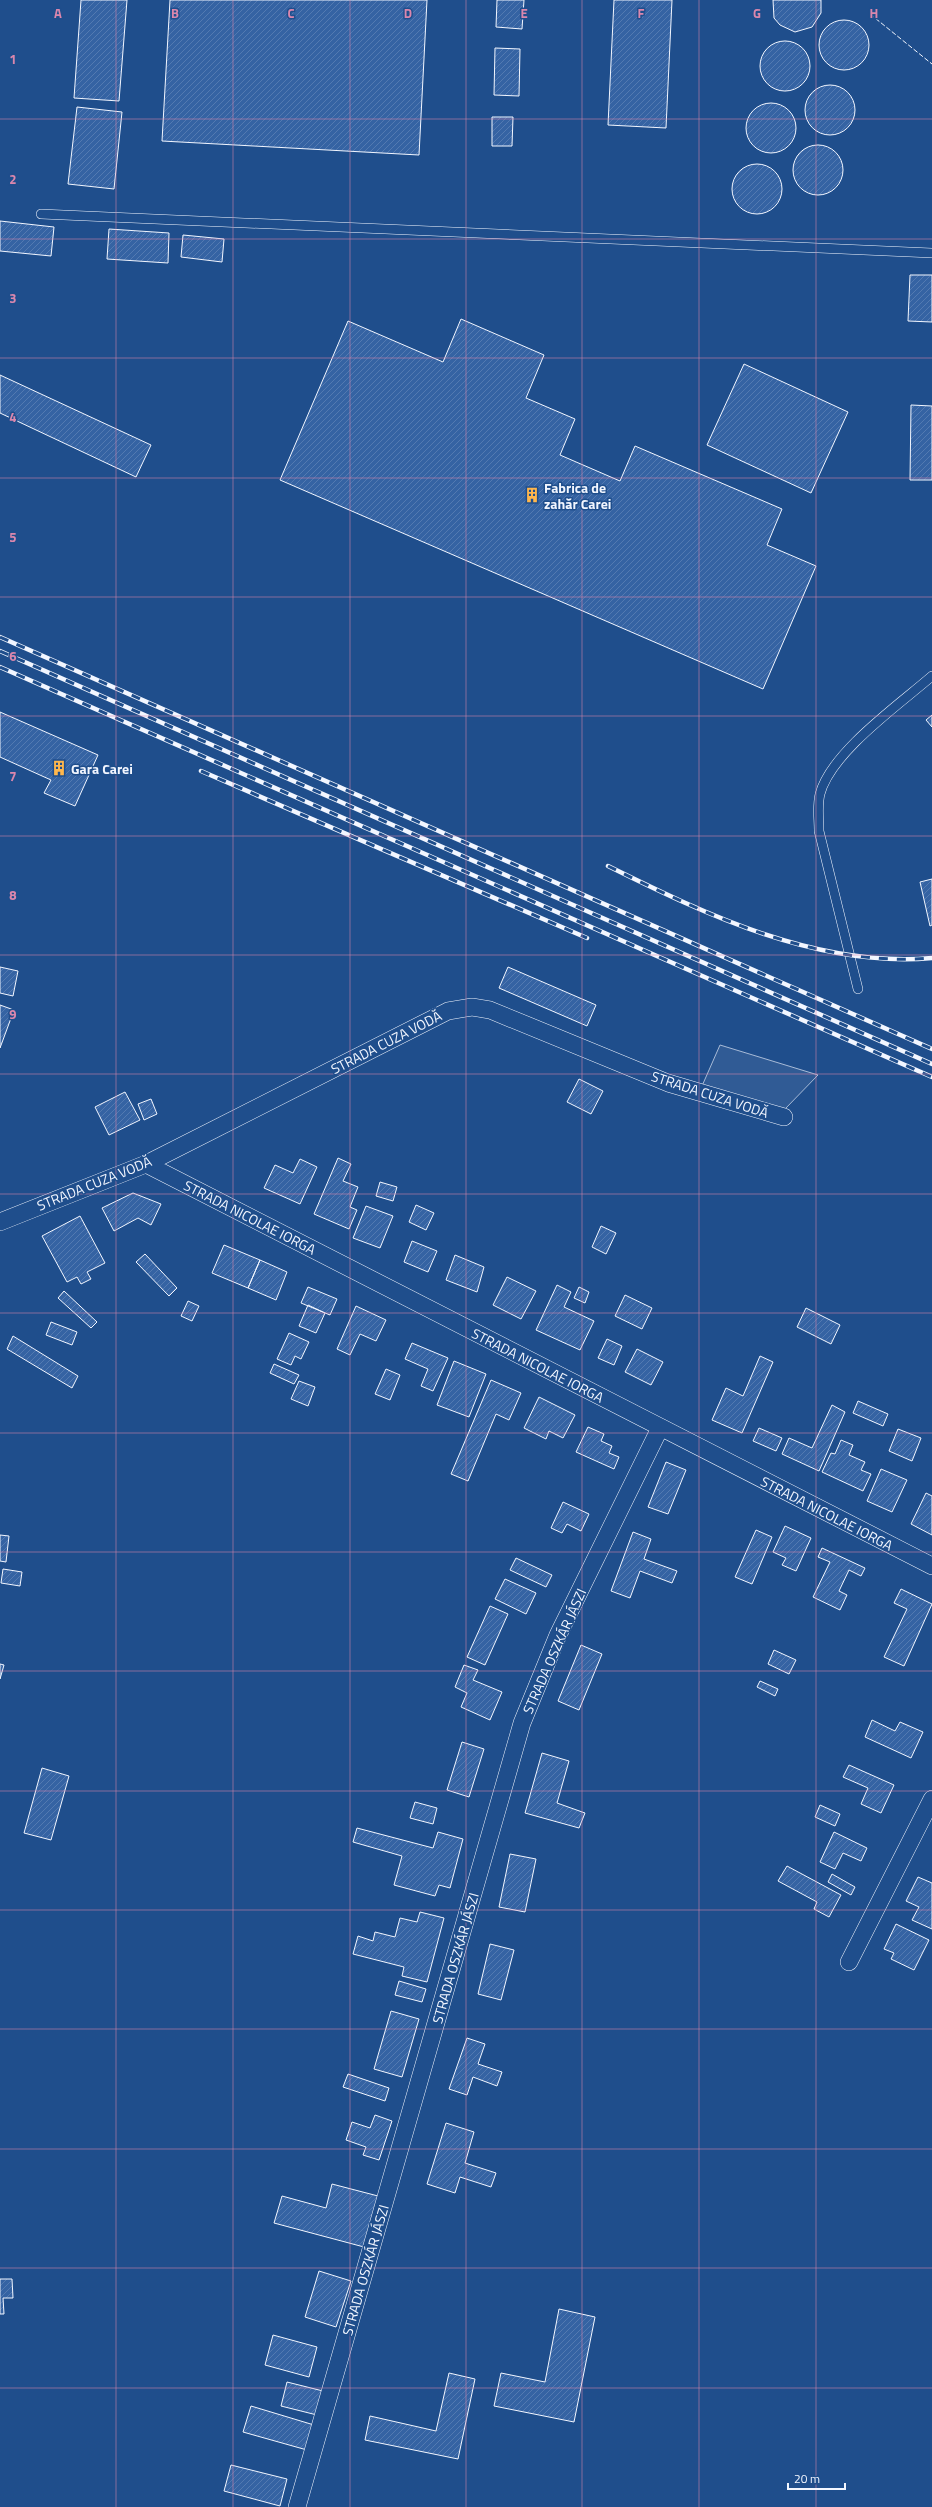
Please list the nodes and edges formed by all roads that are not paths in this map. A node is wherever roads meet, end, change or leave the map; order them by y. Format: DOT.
graph roads {
  1 [pos="41,214"];
  2 [pos="932,253"];
  3 [pos="932,676"];
  4 [pos="858,989"];
  5 [pos="784,1117"];
  6 [pos="146,1164"];
  7 [pos="0,1222"];
  8 [pos="660,1428"];
  9 [pos="932,1566"];
  10 [pos="932,1799"];
  11 [pos="849,1962"];
  12 [pos="297,2507"];
  1 -- 2 [label="lane"];
  3 -- 4 [label="lane"];
  5 -- 6 [label="street, STRADA CUZA VODĂ"];
  6 -- 7 [label="street, STRADA CUZA VODĂ"];
  6 -- 8 [label="street, STRADA NICOLAE IORGA"];
  8 -- 9 [label="street, STRADA NICOLAE IORGA"];
  8 -- 12 [label="street, STRADA OSZKÁR JÁSZI"];
  10 -- 11 [label="street"];
}
